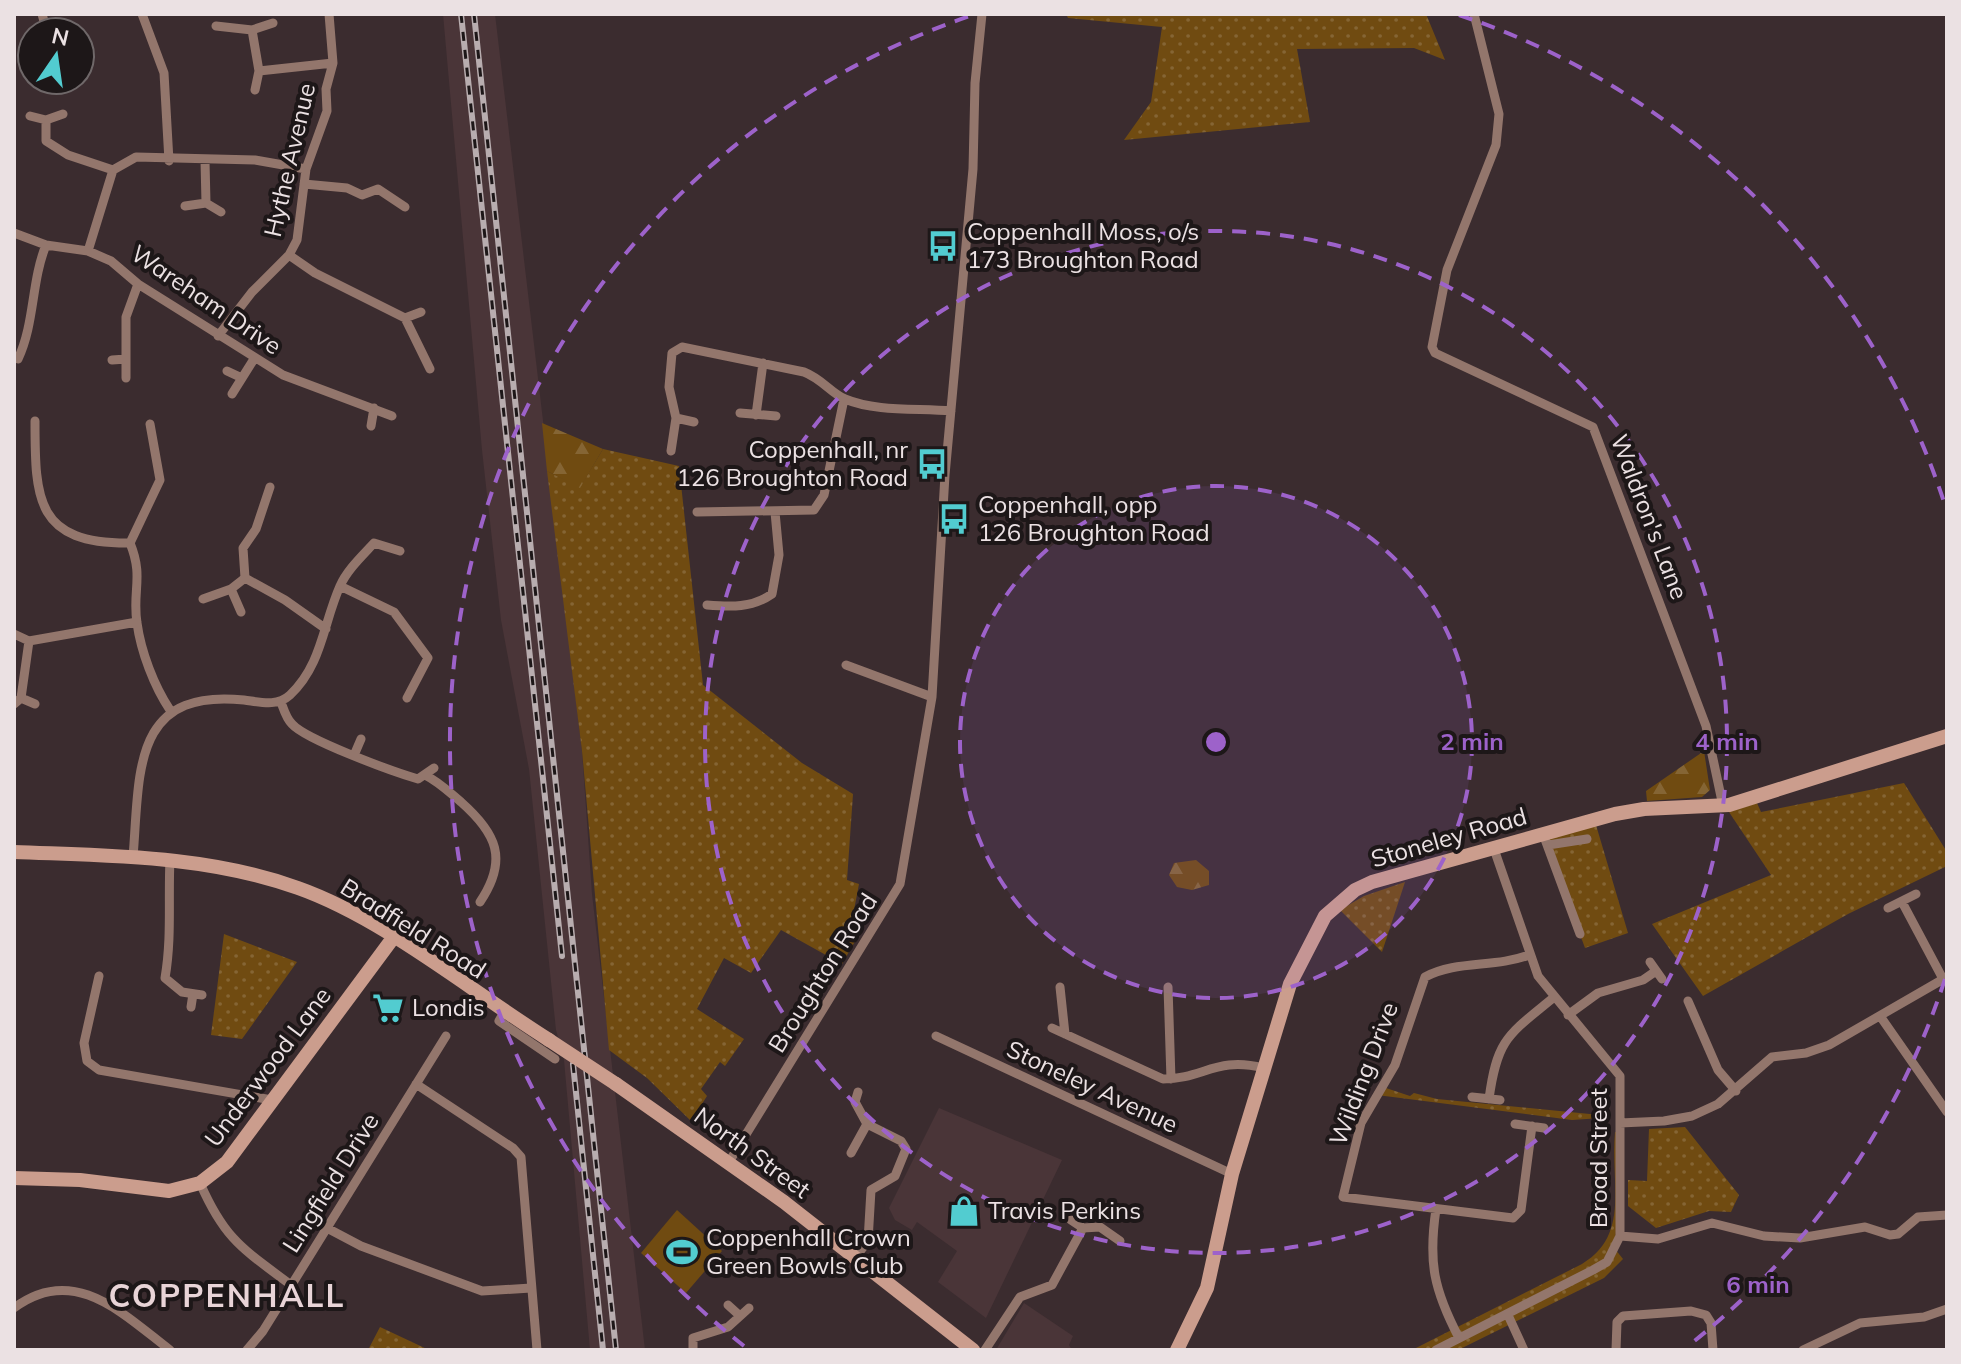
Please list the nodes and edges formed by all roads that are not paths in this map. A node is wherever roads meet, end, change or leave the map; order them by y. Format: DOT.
graph roads {
  1 [pos="142,14"];
  2 [pos="329,14"];
  3 [pos="982,14"];
  4 [pos="1474,14"];
  5 [pos="273,23"];
  6 [pos="216,26"];
  7 [pos="252,30"];
  8 [pos="333,63"];
  9 [pos="259,71"];
  10 [pos="255,90"];
  11 [pos="63,114"];
  12 [pos="30,116"];
  13 [pos="46,120"];
  14 [pos="169,161"];
  15 [pos="205,161"];
  16 [pos="306,169"];
  17 [pos="113,170"];
  18 [pos="304,184"];
  19 [pos="206,203"];
  20 [pos="185,206"];
  21 [pos="405,207"];
  22 [pos="221,212"];
  23 [pos="14,233"];
  24 [pos="46,245"];
  25 [pos="88,251"];
  26 [pos="289,255"];
  27 [pos="138,284"];
  28 [pos="421,312"];
  29 [pos="405,318"];
  30 [pos="218,336"];
  31 [pos="26,343"];
  32 [pos="37,348"];
  33 [pos="18,359"];
  34 [pos="126,359"];
  35 [pos="254,359"];
  36 [pos="112,360"];
  37 [pos="763,363"];
  38 [pos="430,369"];
  39 [pos="227,371"];
  40 [pos="126,378"];
  41 [pos="242,378"];
  42 [pos="232,394"];
  43 [pos="844,399"];
  44 [pos="374,408"];
  45 [pos="951,411"];
  46 [pos="740,413"];
  47 [pos="756,415"];
  48 [pos="392,416"];
  49 [pos="776,416"];
  50 [pos="676,418"];
  51 [pos="35,421"];
  52 [pos="694,422"];
  53 [pos="150,424"];
  54 [pos="371,426"];
  55 [pos="671,451"];
  56 [pos="270,487"];
  57 [pos="697,512"];
  58 [pos="775,512"];
  59 [pos="130,543"];
  60 [pos="400,551"];
  61 [pos="245,578"];
  62 [pos="340,586"];
  63 [pos="231,589"];
  64 [pos="203,599"];
  65 [pos="707,605"];
  66 [pos="241,612"];
  67 [pos="137,622"];
  68 [pos="326,629"];
  69 [pos="14,634"];
  70 [pos="29,641"];
  71 [pos="846,665"];
  72 [pos="932,697"];
  73 [pos="407,698"];
  74 [pos="18,701"];
  75 [pos="281,702"];
  76 [pos="35,704"];
  77 [pos="170,710"];
  78 [pos="1947,736"];
  79 [pos="361,739"];
  80 [pos="355,753"];
  81 [pos="434,768"];
  82 [pos="425,775"];
  83 [pos="1723,806"];
  84 [pos="1587,839"];
  85 [pos="1546,840"];
  86 [pos="1494,849"];
  87 [pos="14,852"];
  88 [pos="133,857"];
  89 [pos="170,859"];
  90 [pos="1916,894"];
  91 [pos="480,902"];
  92 [pos="1902,902"];
  93 [pos="1888,908"];
  94 [pos="1580,934"];
  95 [pos="393,938"];
  96 [pos="1529,955"];
  97 [pos="1650,962"];
  98 [pos="99,976"];
  99 [pos="1945,978"];
  100 [pos="1060,987"];
  101 [pos="1168,987"];
  102 [pos="1553,998"];
  103 [pos="1688,1001"];
  104 [pos="1703,1004"];
  105 [pos="191,1007"];
  106 [pos="504,1012"];
  107 [pos="1692,1012"];
  108 [pos="1568,1015"];
  109 [pos="1880,1016"];
  110 [pos="1052,1028"];
  111 [pos="1065,1034"];
  112 [pos="446,1036"];
  113 [pos="936,1036"];
  114 [pos="555,1059"];
  115 [pos="1263,1068"];
  116 [pos="1171,1079"];
  117 [pos="416,1084"];
  118 [pos="616,1084"];
  119 [pos="1736,1091"];
  120 [pos="858,1092"];
  121 [pos="1472,1097"];
  122 [pos="1489,1099"];
  123 [pos="272,1100"];
  124 [pos="1500,1100"];
  125 [pos="1947,1112"];
  126 [pos="1620,1123"];
  127 [pos="867,1124"];
  128 [pos="1515,1124"];
  129 [pos="1532,1126"];
  130 [pos="1544,1128"];
  131 [pos="851,1153"];
  132 [pos="729,1162"];
  133 [pos="1232,1174"];
  134 [pos="14,1178"];
  135 [pos="200,1183"];
  136 [pos="1436,1209"];
  137 [pos="1947,1215"];
  138 [pos="1071,1220"];
  139 [pos="325,1227"];
  140 [pos="1083,1228"];
  141 [pos="1620,1236"];
  142 [pos="1120,1241"];
  143 [pos="854,1259"];
  144 [pos="291,1285"];
  145 [pos="531,1288"];
  146 [pos="728,1305"];
  147 [pos="14,1308"];
  148 [pos="749,1308"];
  149 [pos="1947,1309"];
  150 [pos="739,1315"];
  151 [pos="1508,1315"];
  152 [pos="689,1327"];
  153 [pos="693,1338"];
  154 [pos="1459,1338"];
  155 [pos="1810,1349"];
  156 [pos="170,1350"];
  157 [pos="247,1350"];
  158 [pos="537,1350"];
  159 [pos="693,1350"];
  160 [pos="973,1350"];
  161 [pos="985,1350"];
  162 [pos="1177,1350"];
  163 [pos="1436,1350"];
  164 [pos="1524,1350"];
  165 [pos="1616,1350"];
  166 [pos="1713,1350"];
  1 -- 14 [label="street"];
  2 -- 8 [label="street, Hythe Avenue"];
  3 -- 45 [label="street, Broughton Road"];
  4 -- 83 [label="street, Waldron's Lane"];
  5 -- 7 [label="street"];
  6 -- 7 [label="street"];
  7 -- 9 [label="street"];
  8 -- 9 [label="street"];
  8 -- 16 [label="street, Hythe Avenue"];
  9 -- 10 [label="street"];
  11 -- 13 [label="street"];
  12 -- 13 [label="street"];
  13 -- 17 [label="street"];
  14 -- 15 [label="street"];
  14 -- 17 [label="street"];
  15 -- 16 [label="street"];
  15 -- 19 [label="street"];
  16 -- 18 [label="street, Hythe Avenue"];
  17 -- 25 [label="street"];
  18 -- 21 [label="street"];
  18 -- 26 [label="street, Hythe Avenue"];
  19 -- 20 [label="street"];
  19 -- 22 [label="street"];
  23 -- 24 [label="street, Wareham Drive"];
  24 -- 25 [label="street, Wareham Drive"];
  24 -- 31 [label="street"];
  25 -- 27 [label="street, Wareham Drive"];
  26 -- 29 [label="street"];
  26 -- 30 [label="street, Hythe Avenue"];
  27 -- 30 [label="street, Wareham Drive"];
  27 -- 34 [label="street"];
  28 -- 29 [label="street"];
  29 -- 38 [label="street"];
  30 -- 35 [label="street, Wareham Drive"];
  31 -- 32 [label="street"];
  31 -- 33 [label="street"];
  34 -- 36 [label="street"];
  34 -- 40 [label="street"];
  35 -- 41 [label="street"];
  35 -- 44 [label="street, Wareham Drive"];
  37 -- 43 [label="street"];
  37 -- 47 [label="street"];
  37 -- 50 [label="street"];
  39 -- 41 [label="street"];
  41 -- 42 [label="street"];
  43 -- 45 [label="street"];
  43 -- 58 [label="street"];
  44 -- 48 [label="street, Wareham Drive"];
  44 -- 54 [label="street"];
  45 -- 72 [label="street, Broughton Road"];
  46 -- 47 [label="street"];
  47 -- 49 [label="street"];
  50 -- 52 [label="street"];
  50 -- 55 [label="street"];
  51 -- 59 [label="street"];
  53 -- 59 [label="street"];
  56 -- 61 [label="street"];
  57 -- 58 [label="street"];
  58 -- 65 [label="street"];
  59 -- 67 [label="street"];
  60 -- 62 [label="street"];
  61 -- 63 [label="street"];
  61 -- 68 [label="street"];
  62 -- 68 [label="street"];
  62 -- 73 [label="street"];
  63 -- 64 [label="street"];
  63 -- 66 [label="street"];
  67 -- 70 [label="street"];
  67 -- 77 [label="street"];
  68 -- 75 [label="street"];
  69 -- 70 [label="street"];
  70 -- 74 [label="street"];
  71 -- 72 [label="street"];
  72 -- 132 [label="street, Broughton Road"];
  74 -- 76 [label="street"];
  75 -- 77 [label="street"];
  75 -- 80 [label="street"];
  77 -- 88 [label="street"];
  78 -- 83 [label="street, Stoneley Road"];
  79 -- 80 [label="street"];
  80 -- 82 [label="street"];
  81 -- 82 [label="street"];
  82 -- 91 [label="street"];
  83 -- 85 [label="street, Stoneley Road"];
  84 -- 85 [label="street"];
  85 -- 86 [label="street, Stoneley Road"];
  85 -- 94 [label="street"];
  86 -- 96 [label="street, Broad Street"];
  86 -- 115 [label="street, Stoneley Road"];
  87 -- 88 [label="street, Bradfield Road"];
  88 -- 89 [label="street, Bradfield Road"];
  89 -- 95 [label="street, Bradfield Road"];
  89 -- 105 [label="street"];
  90 -- 92 [label="street"];
  92 -- 93 [label="street"];
  92 -- 99 [label="street"];
  95 -- 106 [label="street, Bradfield Road"];
  95 -- 123 [label="street, Underwood Lane"];
  96 -- 102 [label="street, Broad Street"];
  96 -- 136 [label="street, Wilding Drive"];
  97 -- 108 [label="street"];
  98 -- 123 [label="street"];
  99 -- 109 [label="street"];
  100 -- 111 [label="street"];
  101 -- 116 [label="street"];
  102 -- 108 [label="street, Broad Street"];
  102 -- 122 [label="street"];
  103 -- 107 [label="street"];
  104 -- 107 [label="street"];
  106 -- 114 [label="street, Bradfield Road"];
  106 -- 118 [label="street, Bradfield Road, bridge"];
  107 -- 119 [label="street"];
  108 -- 126 [label="street, Broad Street"];
  109 -- 119 [label="street"];
  109 -- 125 [label="street"];
  110 -- 111 [label="street"];
  111 -- 116 [label="street"];
  112 -- 117 [label="street, Lingfield Drive"];
  113 -- 133 [label="street, Stoneley Avenue"];
  115 -- 116 [label="street"];
  115 -- 133 [label="street, Stoneley Road"];
  117 -- 139 [label="street, Lingfield Drive"];
  117 -- 145 [label="street"];
  118 -- 132 [label="street, North Street"];
  119 -- 126 [label="street"];
  120 -- 127 [label="street"];
  121 -- 122 [label="street"];
  122 -- 124 [label="street"];
  123 -- 135 [label="street, Underwood Lane"];
  126 -- 141 [label="street, Broad Street"];
  127 -- 131 [label="street"];
  127 -- 143 [label="street"];
  128 -- 129 [label="street"];
  129 -- 130 [label="street"];
  129 -- 136 [label="street"];
  132 -- 143 [label="street, North Street"];
  133 -- 162 [label="street, Stoneley Road"];
  134 -- 135 [label="street, Underwood Lane"];
  135 -- 144 [label="street"];
  136 -- 154 [label="street"];
  137 -- 141 [label="street"];
  138 -- 140 [label="street"];
  139 -- 144 [label="street, Lingfield Drive"];
  139 -- 145 [label="street"];
  140 -- 142 [label="street"];
  140 -- 161 [label="street"];
  141 -- 151 [label="street, Broad Street"];
  143 -- 160 [label="street, North Street"];
  144 -- 157 [label="street, Lingfield Drive"];
  145 -- 158 [label="street"];
  146 -- 150 [label="street"];
  147 -- 156 [label="street"];
  148 -- 150 [label="street"];
  149 -- 155 [label="street"];
  150 -- 153 [label="street"];
  151 -- 154 [label="street, Broad Street"];
  151 -- 164 [label="street"];
  152 -- 153 [label="street"];
  153 -- 159 [label="street"];
  154 -- 163 [label="street, Broad Street"];
  165 -- 166 [label="street"];
}
